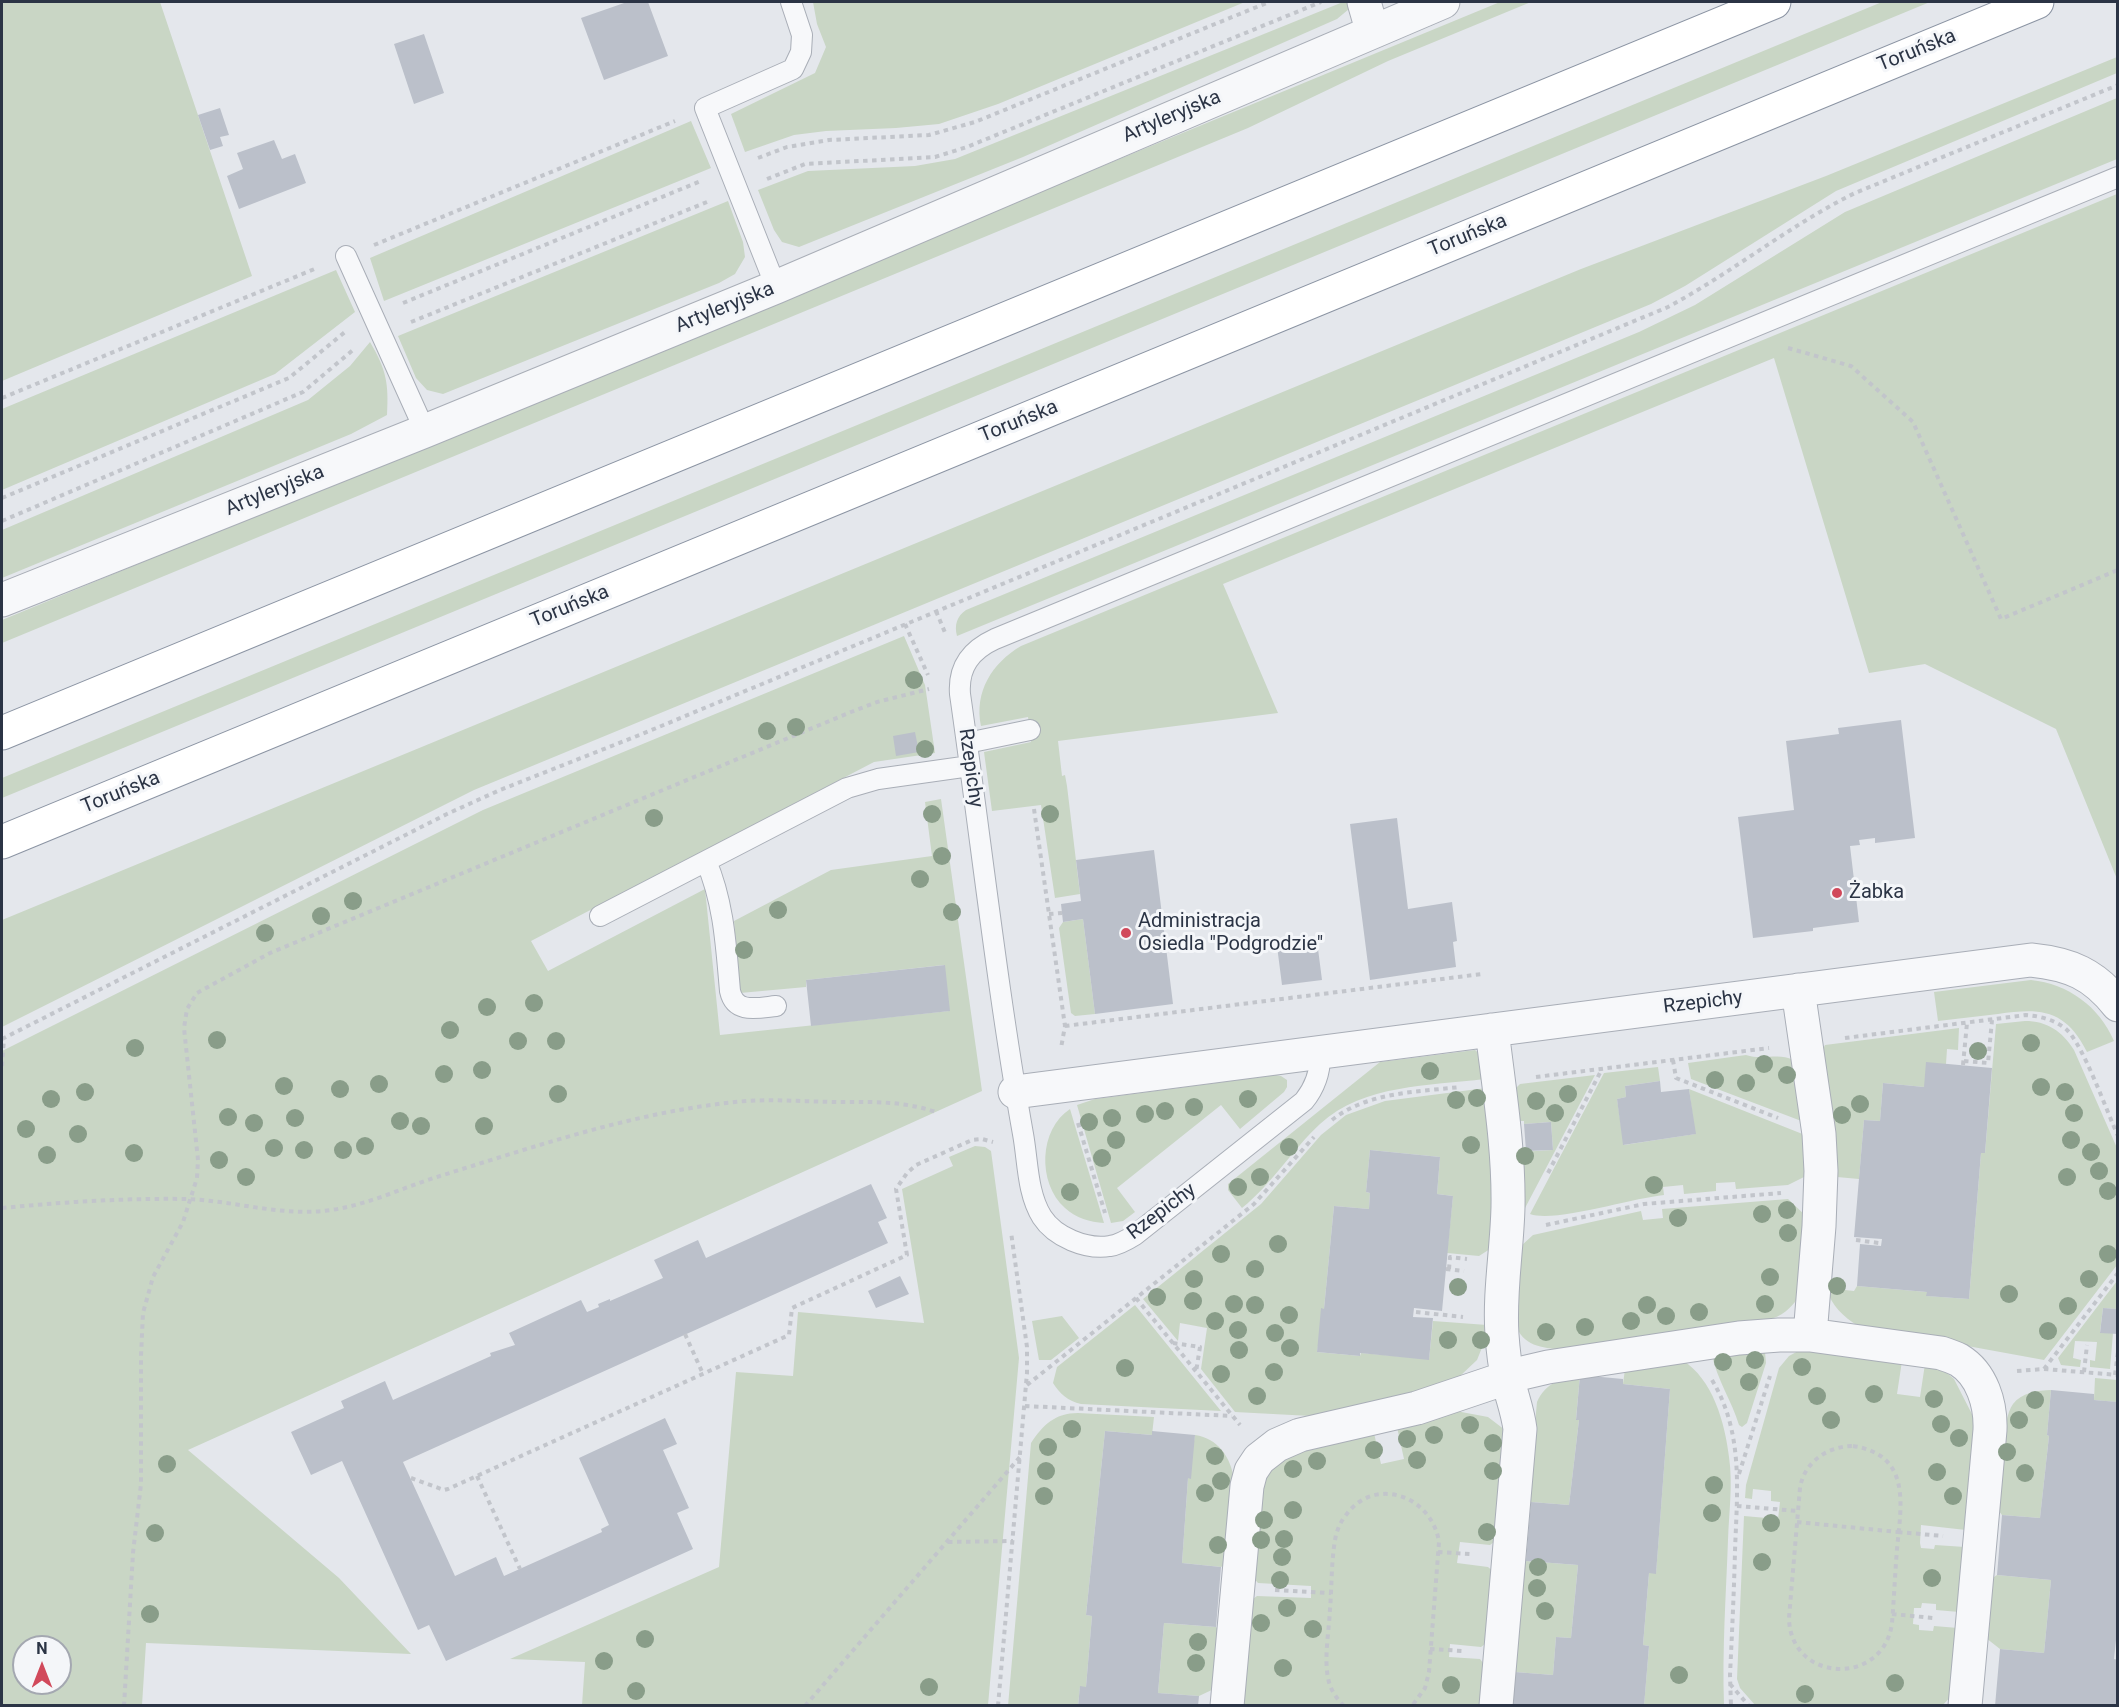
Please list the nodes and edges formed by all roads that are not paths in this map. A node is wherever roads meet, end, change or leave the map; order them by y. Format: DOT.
graph roads {
  1 [pos="791,2"];
  2 [pos="1443,2"];
  3 [pos="1758,2"];
  4 [pos="1774,2"];
  5 [pos="2037,2"];
  6 [pos="1368,16"];
  7 [pos="1637,58"];
  8 [pos="2118,177"];
  9 [pos="346,256"];
  10 [pos="776,287"];
  11 [pos="425,431"];
  12 [pos="2,600"];
  13 [pos="1030,730"];
  14 [pos="2,733"];
  15 [pos="967,743"];
  16 [pos="970,766"];
  17 [pos="2,842"];
  18 [pos="706,861"];
  19 [pos="600,916"];
  20 [pos="1798,990"];
  21 [pos="2118,1005"];
  22 [pos="776,1006"];
  23 [pos="1492,1030"];
  24 [pos="1320,1052"];
  25 [pos="1015,1092"];
  26 [pos="1796,1335"];
  27 [pos="1507,1378"];
  28 [pos="1227,1706"];
  29 [pos="1496,1706"];
  30 [pos="1965,1706"];
  1 -- 10 [label="lane"];
  2 -- 6 [label="street, Artyleryjska"];
  3 -- 7 [label="highway"];
  4 -- 7 [label="highway"];
  5 -- 17 [label="highway, Toruńska"];
  6 -- 10 [label="street, Artyleryjska"];
  7 -- 14 [label="highway"];
  8 -- 15 [label="lane, Rzepichy"];
  9 -- 11 [label="lane"];
  10 -- 11 [label="street, Artyleryjska"];
  11 -- 12 [label="street, Artyleryjska"];
  13 -- 15 [label="lane"];
  15 -- 16 [label="lane, Rzepichy"];
  16 -- 18 [label="lane"];
  16 -- 25 [label="lane, Rzepichy"];
  18 -- 19 [label="lane"];
  18 -- 22 [label="lane"];
  20 -- 21 [label="street, Rzepichy"];
  20 -- 23 [label="street, Rzepichy"];
  20 -- 26 [label="street"];
  23 -- 24 [label="street, Rzepichy"];
  23 -- 27 [label="street"];
  24 -- 25 [label="street, Rzepichy"];
  24 -- 25 [label="lane, Rzepichy"];
  26 -- 27 [label="street"];
  26 -- 30 [label="street"];
  27 -- 28 [label="street"];
  27 -- 29 [label="street"];
}
